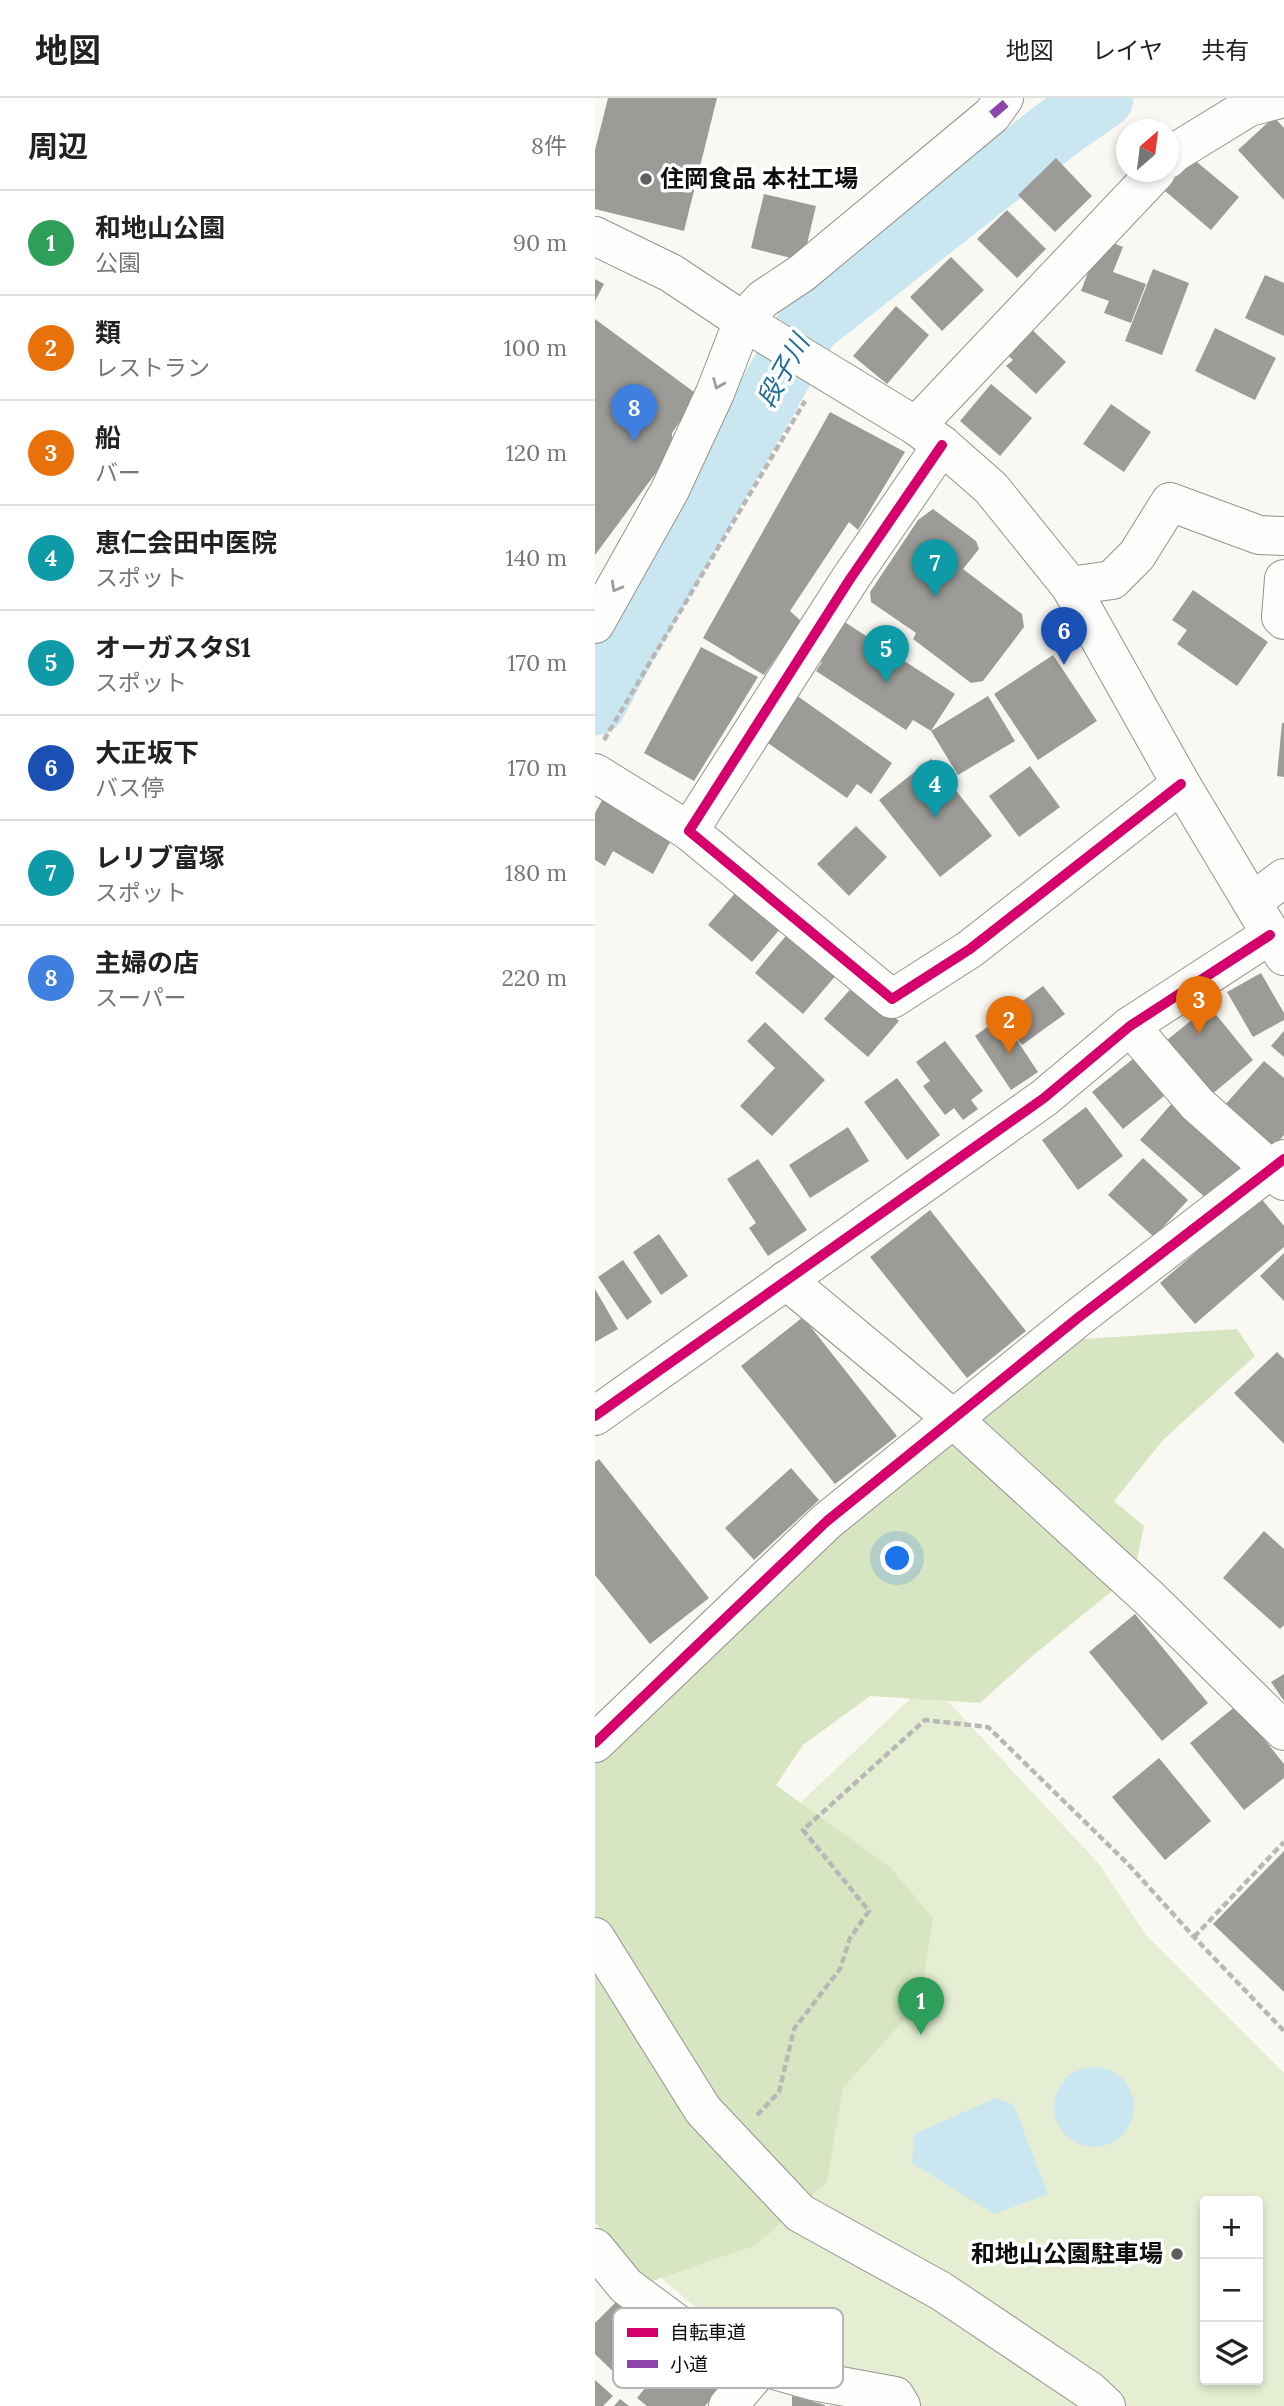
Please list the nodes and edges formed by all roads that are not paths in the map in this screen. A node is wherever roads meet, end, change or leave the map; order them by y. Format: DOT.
graph roads {
  1 [pos="1004,98"];
  2 [pos="1283,98"];
  3 [pos="1179,150"];
  4 [pos="1147,182"];
  5 [pos="595,236"];
  6 [pos="752,326"];
  7 [pos="929,436"];
  8 [pos="1284,536"];
  9 [pos="1284,579"];
  10 [pos="1070,586"];
  11 [pos="1284,620"];
  12 [pos="595,624"];
  13 [pos="598,759"];
  14 [pos="1181,785"];
  15 [pos="689,831"];
  16 [pos="1284,878"];
  17 [pos="1269,931"];
  18 [pos="1130,1026"];
  19 [pos="1280,1170"];
  20 [pos="786,1280"];
  21 [pos="595,1416"];
  22 [pos="952,1418"];
  23 [pos="1284,1731"];
  24 [pos="595,1743"];
  25 [pos="595,1937"];
  26 [pos="595,2248"];
  27 [pos="656,2308"];
  28 [pos="843,2386"];
  29 [pos="744,2388"];
  30 [pos="728,2406"];
  31 [pos="901,2406"];
  32 [pos="1106,2406"];
  1 -- 6 [label="street"];
  2 -- 3 [label="street"];
  4 -- 7 [label="street"];
  5 -- 6 [label="street"];
  6 -- 7 [label="street"];
  6 -- 12 [label="street, one-way"];
  7 -- 10 [label="street"];
  7 -- 15 [label="street"];
  8 -- 10 [label="street"];
  9 -- 11 [label="street"];
  10 -- 14 [label="street"];
  13 -- 15 [label="street"];
  14 -- 15 [label="street"];
  14 -- 17 [label="street"];
  16 -- 17 [label="street"];
  17 -- 18 [label="street"];
  18 -- 19 [label="street"];
  18 -- 20 [label="street"];
  19 -- 22 [label="street"];
  20 -- 21 [label="street"];
  20 -- 22 [label="street"];
  22 -- 23 [label="street"];
  22 -- 24 [label="street"];
  25 -- 32 [label="street"];
  26 -- 27 [label="street"];
  28 -- 31 [label="street"];
  29 -- 30 [label="street"];
}
